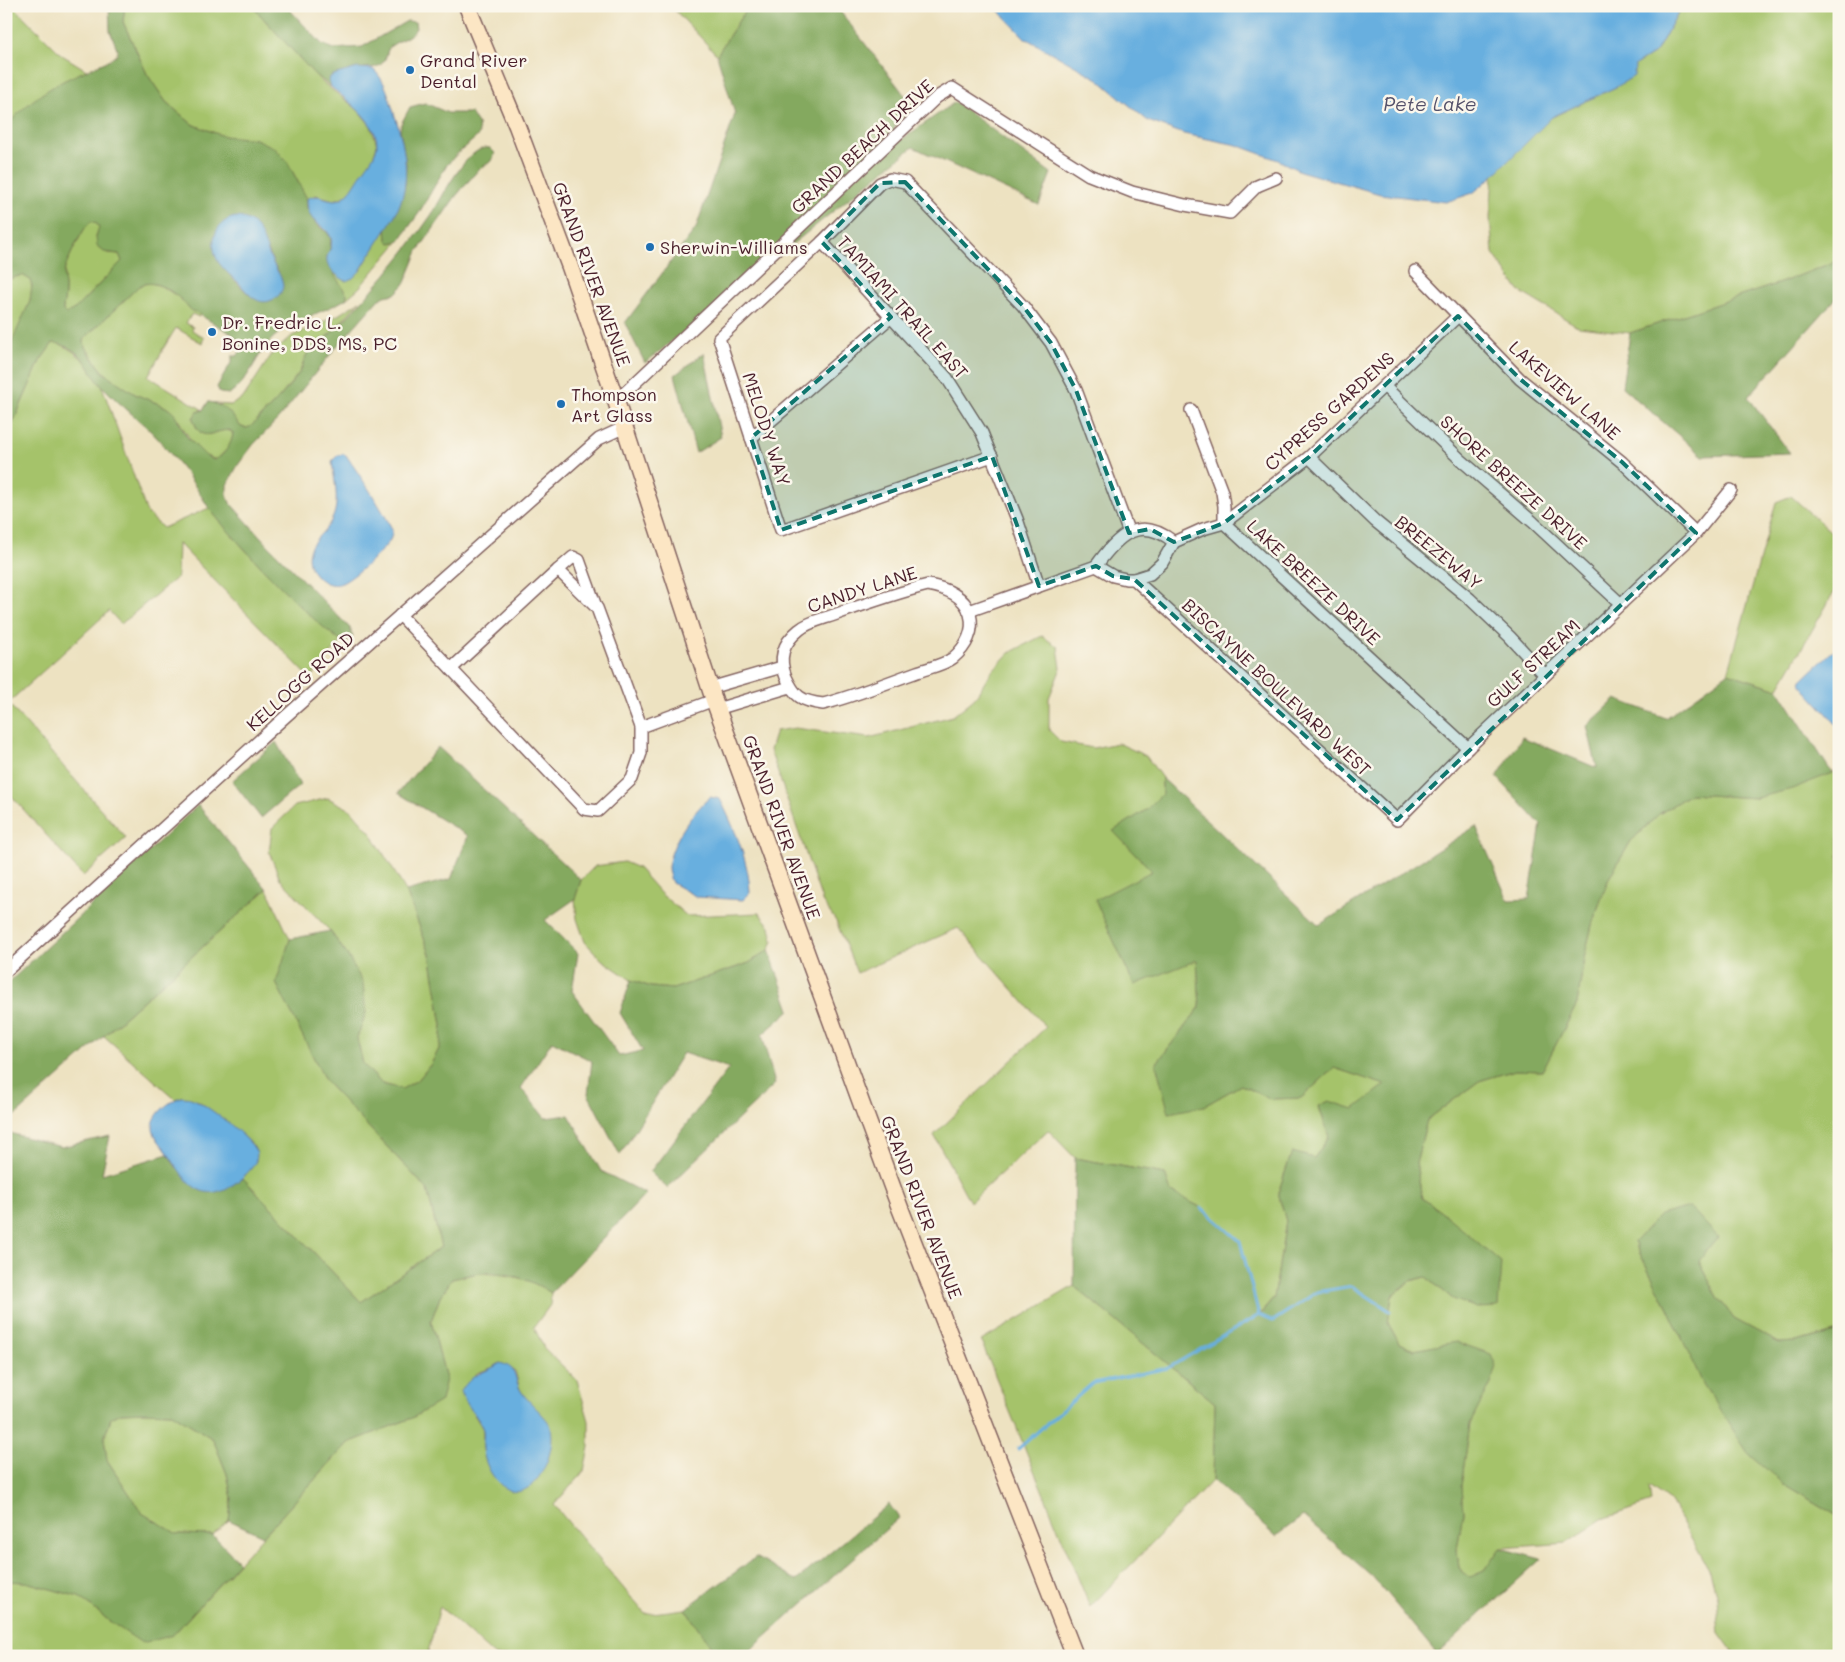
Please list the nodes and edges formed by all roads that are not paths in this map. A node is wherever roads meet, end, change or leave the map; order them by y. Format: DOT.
graph roads {
  1 [pos="467,6"];
  2 [pos="1276,178"];
  3 [pos="822,242"];
  4 [pos="1415,271"];
  5 [pos="1458,316"];
  6 [pos="891,317"];
  7 [pos="1384,386"];
  8 [pos="616,401"];
  9 [pos="1191,410"];
  10 [pos="625,427"];
  11 [pos="751,438"];
  12 [pos="992,456"];
  13 [pos="1309,457"];
  14 [pos="1731,490"];
  15 [pos="1224,523"];
  16 [pos="1128,533"];
  17 [pos="1696,533"];
  18 [pos="1174,542"];
  19 [pos="1096,566"];
  20 [pos="558,570"];
  21 [pos="1134,579"];
  22 [pos="1039,586"];
  23 [pos="1620,604"];
  24 [pos="597,608"];
  25 [pos="969,611"];
  26 [pos="400,615"];
  27 [pos="782,666"];
  28 [pos="451,669"];
  29 [pos="1545,676"];
  30 [pos="790,687"];
  31 [pos="714,699"];
  32 [pos="641,727"];
  33 [pos="1468,748"];
  34 [pos="1397,820"];
  35 [pos="6,971"];
  36 [pos="1075,1656"];
  1 -- 8 [label="main road, GRAND RIVER AVENUE"];
  2 -- 8 [label="street, GRAND BEACH DRIVE"];
  3 -- 6 [label="street, TAMIAMI TRAIL EAST"];
  3 -- 11 [label="street, MELODY WAY"];
  3 -- 16 [label="street"];
  4 -- 5 [label="street, LAKEVIEW LANE"];
  5 -- 7 [label="street, CYPRESS GARDENS"];
  5 -- 17 [label="street, LAKEVIEW LANE"];
  6 -- 11 [label="street"];
  6 -- 12 [label="street, TAMIAMI TRAIL EAST"];
  7 -- 13 [label="street, CYPRESS GARDENS"];
  7 -- 23 [label="street, SHORE BREEZE DRIVE"];
  8 -- 10 [label="main road, GRAND RIVER AVENUE"];
  9 -- 15 [label="street, LAKE BREEZE DRIVE"];
  10 -- 26 [label="street, KELLOGG ROAD"];
  10 -- 31 [label="main road, GRAND RIVER AVENUE"];
  11 -- 12 [label="street, MELODY WAY"];
  12 -- 22 [label="street, TAMIAMI TRAIL EAST"];
  13 -- 15 [label="street, CYPRESS GARDENS"];
  13 -- 29 [label="street, BREEZEWAY"];
  14 -- 17 [label="street, GULF STREAM"];
  15 -- 18 [label="street, CYPRESS GARDENS"];
  15 -- 33 [label="street, LAKE BREEZE DRIVE"];
  16 -- 18 [label="street"];
  16 -- 19 [label="street"];
  17 -- 23 [label="street, GULF STREAM"];
  18 -- 21 [label="street"];
  19 -- 21 [label="street"];
  19 -- 22 [label="street"];
  20 -- 24 [label="street"];
  20 -- 24 [label="street"];
  20 -- 28 [label="street"];
  21 -- 34 [label="street, BISCAYNE BOULEVARD WEST"];
  22 -- 25 [label="street"];
  23 -- 29 [label="street, GULF STREAM"];
  24 -- 32 [label="street"];
  25 -- 27 [label="street, CANDY LANE"];
  25 -- 30 [label="street"];
  26 -- 28 [label="street"];
  26 -- 35 [label="street, KELLOGG ROAD"];
  27 -- 30 [label="street"];
  27 -- 31 [label="street"];
  28 -- 32 [label="street"];
  29 -- 33 [label="street, GULF STREAM"];
  30 -- 31 [label="street"];
  31 -- 32 [label="street"];
  31 -- 36 [label="main road, GRAND RIVER AVENUE"];
  33 -- 34 [label="street, GULF STREAM"];
}
